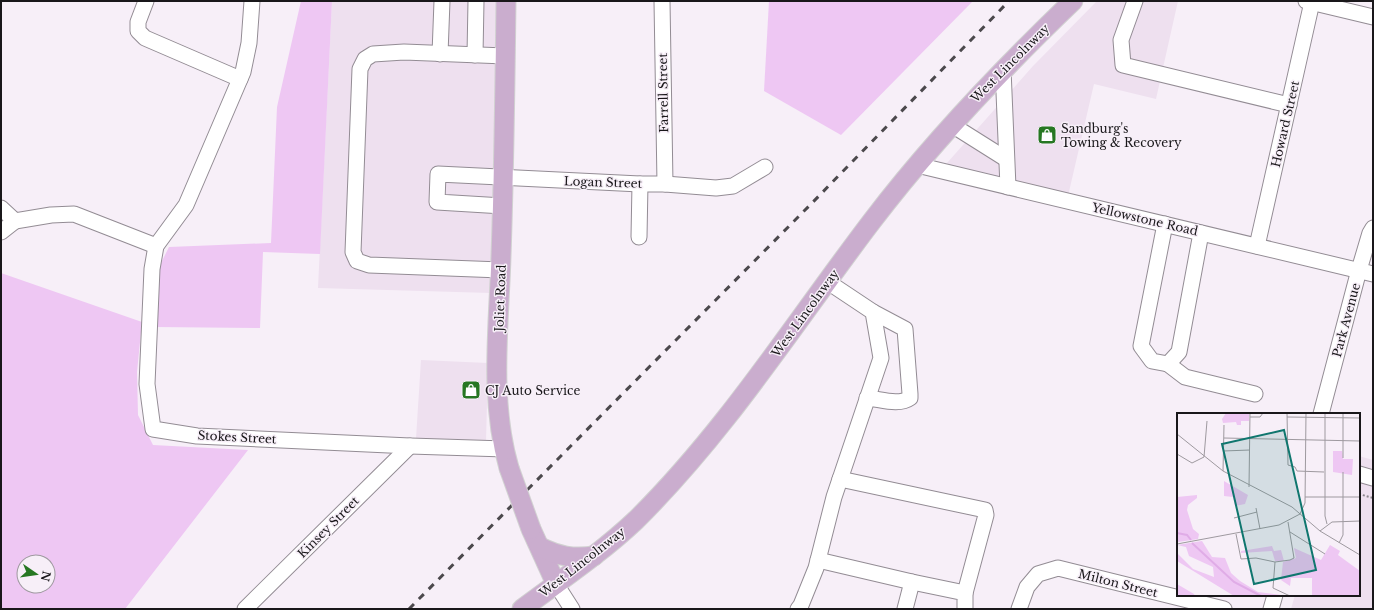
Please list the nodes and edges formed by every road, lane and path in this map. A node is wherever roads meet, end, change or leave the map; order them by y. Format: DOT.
graph roads {
  1 [pos="146,1"];
  2 [pos="252,1"];
  3 [pos="442,1"];
  4 [pos="476,1"];
  5 [pos="506,1"];
  6 [pos="662,1"];
  7 [pos="1073,1"];
  8 [pos="1135,1"];
  9 [pos="1309,2"];
  10 [pos="1373,17"];
  11 [pos="440,54"];
  12 [pos="475,55"];
  13 [pos="505,56"];
  14 [pos="1003,69"];
  15 [pos="240,80"];
  16 [pos="1289,105"];
  17 [pos="952,125"];
  18 [pos="1006,160"];
  19 [pos="917,165"];
  20 [pos="765,167"];
  21 [pos="504,178"];
  22 [pos="640,184"];
  23 [pos="665,184"];
  24 [pos="1008,187"];
  25 [pos="503,206"];
  26 [pos="1,208"];
  27 [pos="15,221"];
  28 [pos="1165,224"];
  29 [pos="1373,228"];
  30 [pos="1,232"];
  31 [pos="1201,233"];
  32 [pos="639,238"];
  33 [pos="156,246"];
  34 [pos="1257,246"];
  35 [pos="501,270"];
  36 [pos="1366,272"];
  37 [pos="828,282"];
  38 [pos="873,312"];
  39 [pos="1168,364"];
  40 [pos="1255,394"];
  41 [pos="868,398"];
  42 [pos="1322,413"];
  43 [pos="410,446"];
  44 [pos="504,449"];
  45 [pos="1360,474"];
  46 [pos="1373,478"];
  47 [pos="840,479"];
  48 [pos="1360,494"];
  49 [pos="1373,498"];
  50 [pos="540,547"];
  51 [pos="594,556"];
  52 [pos="818,560"];
  53 [pos="912,582"];
  54 [pos="556,584"];
  55 [pos="965,593"];
  56 [pos="1275,596"];
  57 [pos="246,609"];
  58 [pos="522,609"];
  59 [pos="572,609"];
  60 [pos="798,609"];
  61 [pos="905,609"];
  62 [pos="965,609"];
  63 [pos="1018,609"];
  64 [pos="1224,609"];
  65 [pos="1271,609"];
  1 -- 15 [label="street"];
  2 -- 15 [label="street"];
  3 -- 11 [label="street"];
  4 -- 12 [label="street"];
  5 -- 13 [label="main road, Joliet Road"];
  6 -- 23 [label="street, Farrell Street"];
  7 -- 14 [label="main road, West Lincolnway"];
  8 -- 16 [label="street"];
  9 -- 10 [label="street"];
  9 -- 16 [label="street, Howard Street"];
  11 -- 12 [label="street"];
  11 -- 35 [label="street"];
  12 -- 13 [label="street"];
  13 -- 21 [label="main road, Joliet Road"];
  14 -- 17 [label="main road, West Lincolnway"];
  14 -- 18 [label="street"];
  15 -- 33 [label="street"];
  16 -- 34 [label="street, Howard Street"];
  17 -- 18 [label="street"];
  17 -- 19 [label="main road, West Lincolnway"];
  18 -- 24 [label="street"];
  19 -- 24 [label="street, Yellowstone Road"];
  19 -- 37 [label="main road, West Lincolnway"];
  20 -- 23 [label="street, Logan Street"];
  21 -- 22 [label="street, Logan Street"];
  21 -- 25 [label="main road, Joliet Road"];
  21 -- 25 [label="street, Logan Street"];
  22 -- 23 [label="street, Logan Street"];
  22 -- 32 [label="street"];
  24 -- 28 [label="street, Yellowstone Road"];
  25 -- 35 [label="main road, Joliet Road"];
  26 -- 27 [label="street"];
  27 -- 30 [label="street"];
  27 -- 33 [label="street"];
  28 -- 31 [label="street, Yellowstone Road"];
  28 -- 39 [label="street"];
  29 -- 36 [label="street, Park Avenue"];
  31 -- 34 [label="street, Yellowstone Road"];
  31 -- 39 [label="street"];
  33 -- 43 [label="street, Stokes Street"];
  34 -- 36 [label="street, Yellowstone Road"];
  35 -- 44 [label="main road, Joliet Road"];
  36 -- 42 [label="street, Park Avenue"];
  37 -- 38 [label="street"];
  37 -- 51 [label="main road, West Lincolnway"];
  38 -- 41 [label="street"];
  38 -- 41 [label="street"];
  39 -- 40 [label="street"];
  41 -- 47 [label="street"];
  43 -- 44 [label="street, Stokes Street"];
  43 -- 57 [label="street, Kinsey Street"];
  44 -- 50 [label="main road, Joliet Road, bridge"];
  45 -- 46 [label="street"];
  47 -- 52 [label="street"];
  47 -- 55 [label="street"];
  48 -- 49 [label="path"];
  50 -- 51 [label="main road"];
  50 -- 54 [label="main road, Joliet Road"];
  51 -- 54 [label="main road, West Lincolnway"];
  52 -- 53 [label="street"];
  52 -- 60 [label="street"];
  53 -- 55 [label="street"];
  53 -- 61 [label="street"];
  54 -- 58 [label="main road, West Lincolnway"];
  54 -- 59 [label="street"];
  55 -- 62 [label="street"];
  56 -- 65 [label="street"];
  63 -- 64 [label="street, Milton Street"];
}
